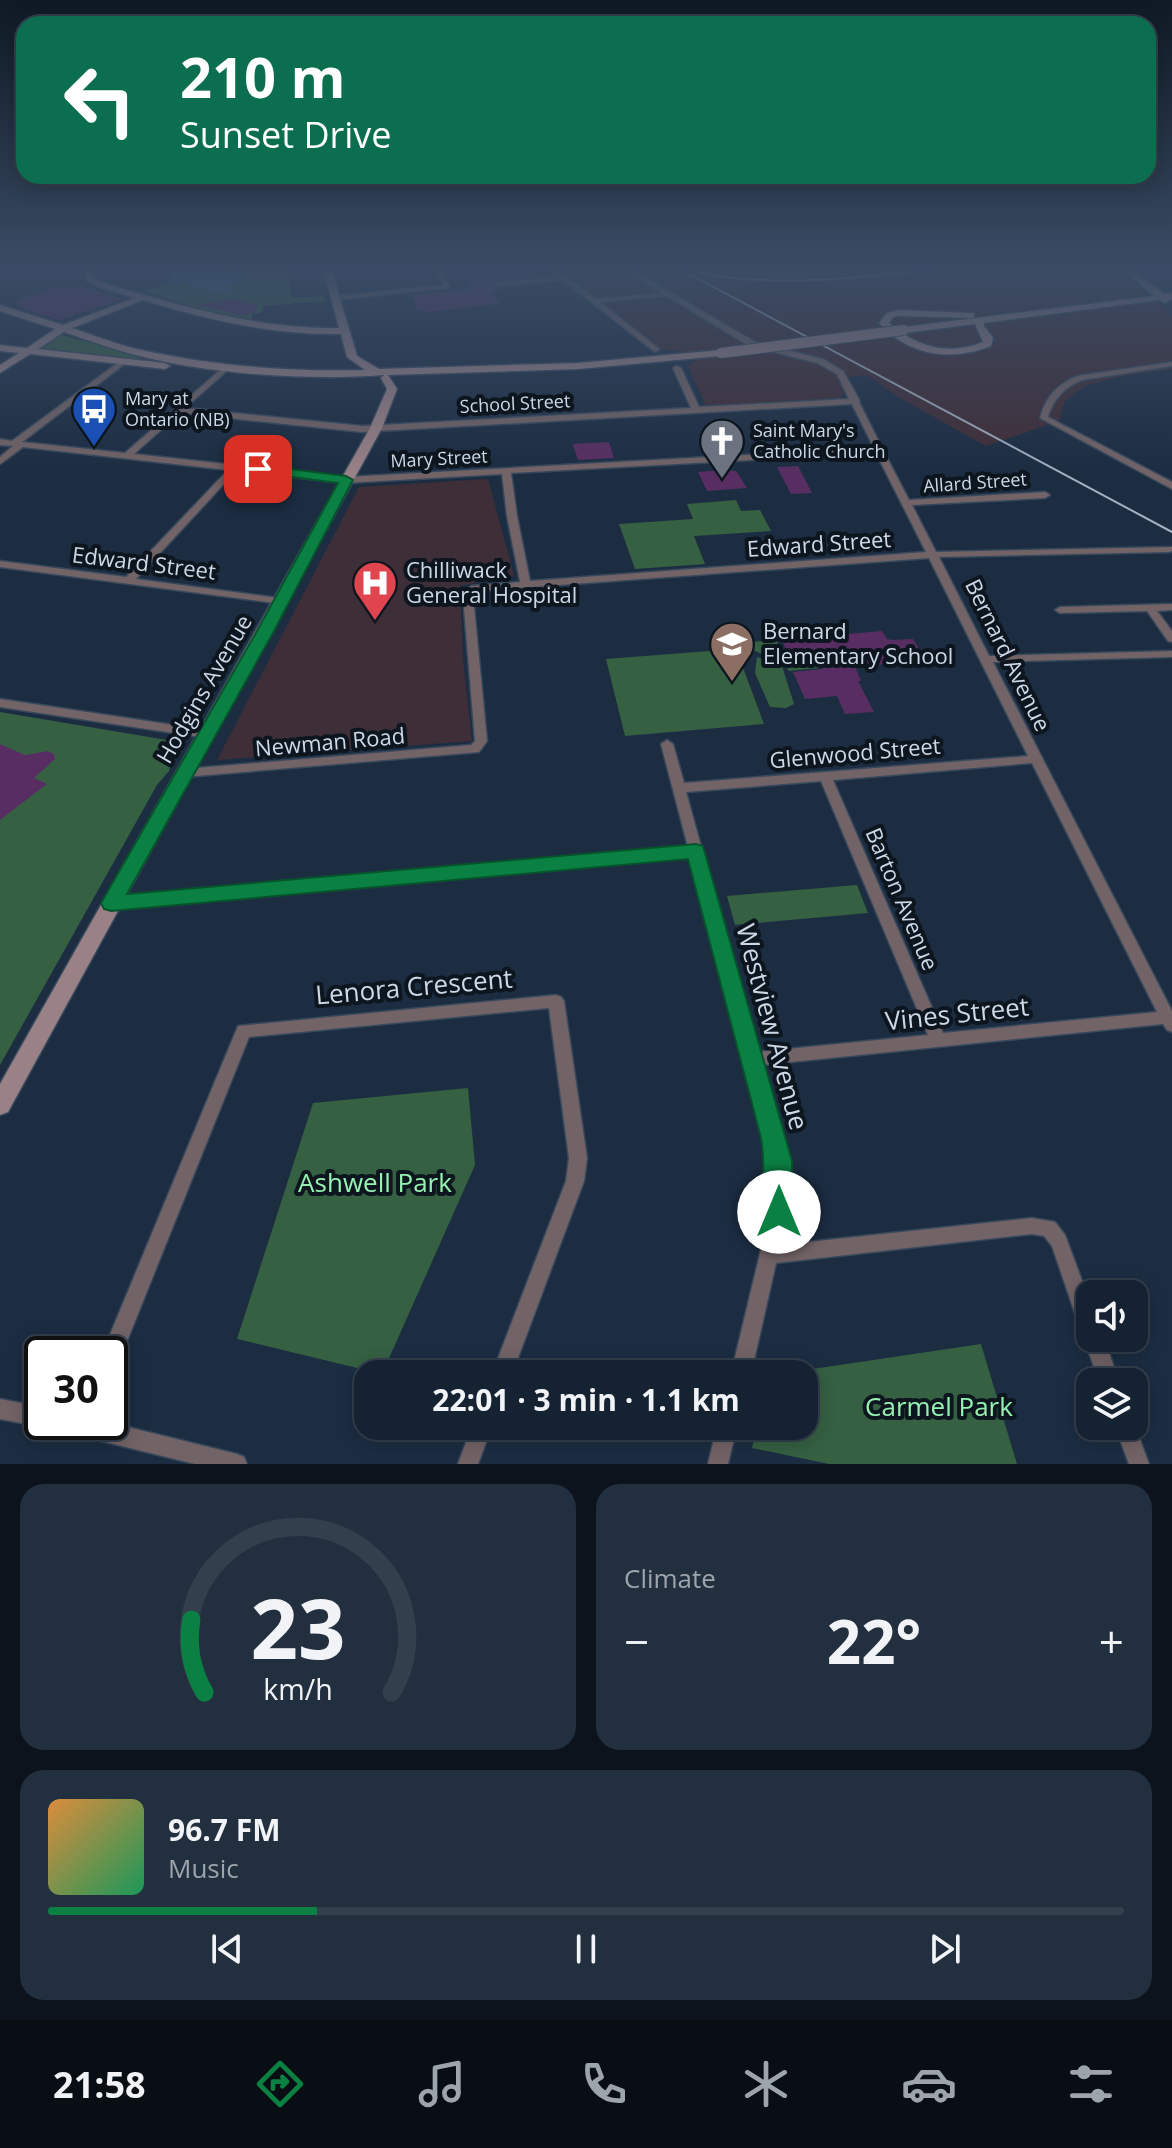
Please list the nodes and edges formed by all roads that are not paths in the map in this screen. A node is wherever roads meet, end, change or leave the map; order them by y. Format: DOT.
graph roads {
  1 [pos="50,336"];
  2 [pos="86,336"];
  3 [pos="322,336"];
  4 [pos="346,336"];
  5 [pos="635,336"];
  6 [pos="743,336"];
  7 [pos="854,336"];
  8 [pos="902,336"];
  9 [pos="986,336"];
  10 [pos="348,343"];
  11 [pos="0,348"];
  12 [pos="27,351"];
  13 [pos="133,351"];
  14 [pos="657,355"];
  15 [pos="686,358"];
  16 [pos="123,361"];
  17 [pos="154,361"];
  18 [pos="358,363"];
  19 [pos="1172,364"];
  20 [pos="209,365"];
  21 [pos="183,367"];
  22 [pos="677,368"];
  23 [pos="224,369"];
  24 [pos="507,369"];
  25 [pos="0,370"];
  26 [pos="347,375"];
  27 [pos="385,380"];
  28 [pos="856,401"];
  29 [pos="177,410"];
  30 [pos="696,410"];
  31 [pos="376,428"];
  32 [pos="0,442"];
  33 [pos="18,444"];
  34 [pos="881,450"];
  35 [pos="127,456"];
  36 [pos="0,461"];
  37 [pos="235,467"];
  38 [pos="506,471"];
  39 [pos="346,480"];
  40 [pos="1172,486"];
  41 [pos="1045,495"];
  42 [pos="906,503"];
  43 [pos="1169,549"];
  44 [pos="933,555"];
  45 [pos="0,564"];
  46 [pos="128,581"];
  47 [pos="526,584"];
  48 [pos="282,601"];
  49 [pos="1172,607"];
  50 [pos="1151,609"];
  51 [pos="1060,610"];
  52 [pos="1172,639"];
  53 [pos="1172,654"];
  54 [pos="987,659"];
  55 [pos="0,703"];
  56 [pos="207,734"];
  57 [pos="667,744"];
  58 [pos="479,747"];
  59 [pos="1035,759"];
  60 [pos="184,773"];
  61 [pos="825,776"];
  62 [pos="678,788"];
  63 [pos="696,851"];
  64 [pos="111,903"];
  65 [pos="1170,1022"];
  66 [pos="938,1039"];
  67 [pos="752,1059"];
  68 [pos="0,1105"];
  69 [pos="771,1255"];
  70 [pos="1076,1289"];
  71 [pos="119,1336"];
  72 [pos="507,1360"];
  73 [pos="745,1360"];
  74 [pos="0,1409"];
  75 [pos="24,1414"];
  76 [pos="128,1436"];
  77 [pos="477,1440"];
  78 [pos="724,1440"];
  79 [pos="1130,1440"];
  80 [pos="237,1464"];
  81 [pos="468,1464"];
  82 [pos="718,1464"];
  83 [pos="1139,1464"];
  1 -- 12 [label="main road"];
  2 -- 13 [label="main road"];
  3 -- 10 [label="main road"];
  4 -- 10 [label="main road"];
  5 -- 14 [label="street"];
  6 -- 28 [label="street, Bernard Avenue"];
  7 -- 15 [label="main road, bridge"];
  8 -- 9 [label="main road"];
  10 -- 18 [label="main road"];
  11 -- 12 [label="main road"];
  12 -- 16 [label="main road"];
  12 -- 25 [label="main road"];
  13 -- 17 [label="main road"];
  13 -- 20 [label="main road"];
  14 -- 15 [label="main road"];
  14 -- 22 [label="main road"];
  14 -- 24 [label="main road"];
  15 -- 22 [label="main road"];
  16 -- 17 [label="main road"];
  16 -- 21 [label="main road"];
  16 -- 33 [label="street"];
  17 -- 20 [label="main road"];
  17 -- 21 [label="main road"];
  18 -- 26 [label="main road"];
  18 -- 27 [label="main road"];
  19 -- 40 [label="street"];
  20 -- 23 [label="main road"];
  21 -- 23 [label="main road"];
  22 -- 30 [label="street"];
  23 -- 26 [label="main road"];
  23 -- 27 [label="main road"];
  23 -- 29 [label="street"];
  24 -- 27 [label="main road"];
  24 -- 27 [label="main road"];
  26 -- 27 [label="main road"];
  27 -- 31 [label="main road, Hodgins Avenue"];
  28 -- 30 [label="street, School Street"];
  28 -- 34 [label="street, Bernard Avenue"];
  29 -- 31 [label="street, School Street"];
  29 -- 35 [label="street"];
  30 -- 31 [label="street, School Street"];
  31 -- 39 [label="main road, Hodgins Avenue"];
  32 -- 33 [label="street, Mary Street"];
  33 -- 35 [label="street, Mary Street"];
  33 -- 36 [label="street"];
  34 -- 38 [label="street, Mary Street"];
  34 -- 42 [label="street, Bernard Avenue"];
  35 -- 37 [label="street, Mary Street"];
  37 -- 39 [label="street, Mary Street"];
  37 -- 46 [label="street"];
  38 -- 39 [label="street, Mary Street"];
  38 -- 47 [label="street"];
  39 -- 48 [label="main road, Hodgins Avenue"];
  41 -- 42 [label="street, Allard Street"];
  42 -- 44 [label="street, Bernard Avenue"];
  43 -- 44 [label="street, Edward Street"];
  44 -- 47 [label="street, Edward Street"];
  44 -- 54 [label="street, Bernard Avenue"];
  45 -- 46 [label="street, Edward Street"];
  46 -- 48 [label="street, Edward Street"];
  47 -- 58 [label="street, Edward Street"];
  48 -- 56 [label="main road, Hodgins Avenue"];
  49 -- 50 [label="street"];
  50 -- 51 [label="street"];
  50 -- 52 [label="street"];
  53 -- 54 [label="street"];
  54 -- 59 [label="street, Bernard Avenue"];
  55 -- 56 [label="street"];
  56 -- 60 [label="main road, Hodgins Avenue"];
  57 -- 62 [label="street, Westview Avenue"];
  58 -- 60 [label="street, Newman Road"];
  59 -- 61 [label="street, Glenwood Street"];
  59 -- 65 [label="street, Bernard Avenue"];
  60 -- 64 [label="main road, Hodgins Avenue"];
  61 -- 62 [label="street, Glenwood Street"];
  61 -- 66 [label="street, Barton Avenue"];
  62 -- 63 [label="street, Westview Avenue"];
  63 -- 64 [label="street"];
  63 -- 67 [label="street, Westview Avenue"];
  64 -- 68 [label="main road, Hodgins Avenue"];
  65 -- 66 [label="street, Vines Street"];
  66 -- 67 [label="street, Vines Street"];
  67 -- 69 [label="street, Westview Avenue"];
  69 -- 70 [label="street"];
  69 -- 73 [label="street, Westview Avenue"];
  71 -- 72 [label="street, Lenora Crescent"];
  74 -- 75 [label="street"];
  76 -- 80 [label="street"];
  77 -- 81 [label="street"];
  78 -- 82 [label="street"];
  79 -- 83 [label="street"];
}
